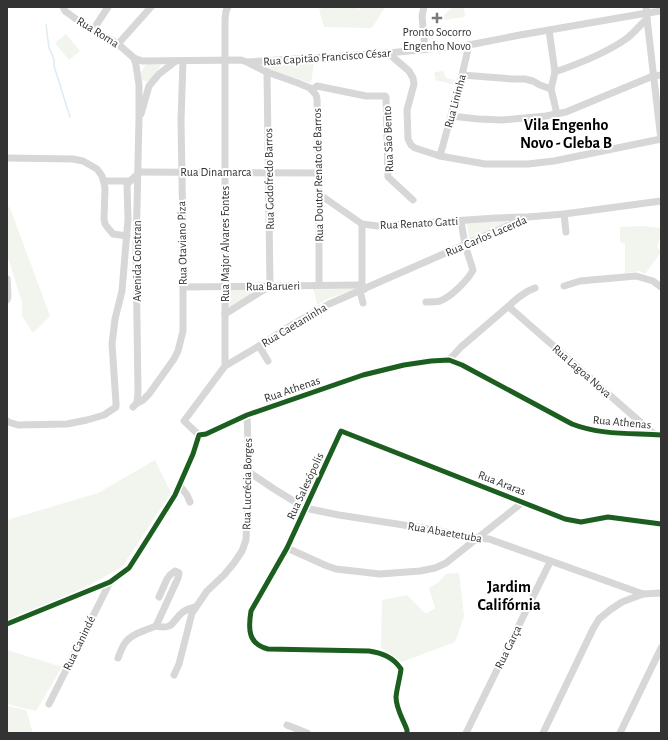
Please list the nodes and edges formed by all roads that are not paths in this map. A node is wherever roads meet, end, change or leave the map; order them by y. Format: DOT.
graph roads {
  1 [pos="62,7"];
  2 [pos="108,7"];
  3 [pos="151,7"];
  4 [pos="228,7"];
  5 [pos="424,7"];
  6 [pos="640,7"];
  7 [pos="661,11"];
  8 [pos="647,13"];
  9 [pos="633,16"];
  10 [pos="93,30"];
  11 [pos="549,30"];
  12 [pos="118,44"];
  13 [pos="469,45"];
  14 [pos="425,49"];
  15 [pos="388,53"];
  16 [pos="134,58"];
  17 [pos="225,58"];
  18 [pos="148,60"];
  19 [pos="180,61"];
  20 [pos="247,62"];
  21 [pos="267,72"];
  22 [pos="555,72"];
  23 [pos="137,74"];
  24 [pos="462,75"];
  25 [pos="657,75"];
  26 [pos="139,84"];
  27 [pos="150,86"];
  28 [pos="551,89"];
  29 [pos="312,90"];
  30 [pos="557,114"];
  31 [pos="451,116"];
  32 [pos="139,119"];
  33 [pos="661,140"];
  34 [pos="440,156"];
  35 [pos="7,158"];
  36 [pos="181,172"];
  37 [pos="225,172"];
  38 [pos="138,173"];
  39 [pos="269,173"];
  40 [pos="319,173"];
  41 [pos="104,181"];
  42 [pos="130,182"];
  43 [pos="319,194"];
  44 [pos="413,200"];
  45 [pos="661,201"];
  46 [pos="564,214"];
  47 [pos="528,217"];
  48 [pos="461,221"];
  49 [pos="362,224"];
  50 [pos="566,232"];
  51 [pos="113,234"];
  52 [pos="127,236"];
  53 [pos="126,245"];
  54 [pos="465,245"];
  55 [pos="7,278"];
  56 [pos="319,285"];
  57 [pos="225,286"];
  58 [pos="270,286"];
  59 [pos="564,286"];
  60 [pos="183,287"];
  61 [pos="661,287"];
  62 [pos="362,288"];
  63 [pos="535,288"];
  64 [pos="7,300"];
  65 [pos="426,302"];
  66 [pos="363,303"];
  67 [pos="508,307"];
  68 [pos="225,314"];
  69 [pos="259,346"];
  70 [pos="449,360"];
  71 [pos="268,361"];
  72 [pos="225,366"];
  73 [pos="135,405"];
  74 [pos="247,415"];
  75 [pos="7,421"];
  76 [pos="341,431"];
  77 [pos="199,435"];
  78 [pos="658,435"];
  79 [pos="249,472"];
  80 [pos="180,486"];
  81 [pos="190,502"];
  82 [pos="523,502"];
  83 [pos="305,508"];
  84 [pos="661,524"];
  85 [pos="476,538"];
  86 [pos="287,548"];
  87 [pos="550,562"];
  88 [pos="110,582"];
  89 [pos="661,593"];
  90 [pos="642,594"];
  91 [pos="159,597"];
  92 [pos="195,607"];
  93 [pos="7,624"];
  94 [pos="156,626"];
  95 [pos="661,648"];
  96 [pos="118,658"];
  97 [pos="174,675"];
  98 [pos="49,704"];
  99 [pos="287,725"];
  100 [pos="307,733"];
  101 [pos="407,733"];
  102 [pos="466,733"];
  103 [pos="543,733"];
  104 [pos="620,733"];
  1 -- 10 [label="street, Rua Roma"];
  2 -- 10 [label="street"];
  3 -- 12 [label="street"];
  4 -- 17 [label="street, Rua Major Alvares Fontes"];
  5 -- 14 [label="street"];
  6 -- 9 [label="street"];
  7 -- 8 [label="street, Rua Capitão Francisco César"];
  8 -- 9 [label="street, Rua Capitão Francisco César"];
  8 -- 22 [label="street"];
  8 -- 25 [label="street"];
  9 -- 11 [label="street, Rua Capitão Francisco César"];
  10 -- 12 [label="street, Rua Roma"];
  11 -- 13 [label="street, Rua Capitão Francisco César"];
  11 -- 22 [label="street"];
  12 -- 16 [label="street, Rua Roma"];
  13 -- 14 [label="street, Rua Capitão Francisco César"];
  13 -- 24 [label="street, Rua Lininha"];
  14 -- 15 [label="street, Rua Capitão Francisco César"];
  15 -- 20 [label="street, Rua Capitão Francisco César"];
  15 -- 34 [label="street"];
  16 -- 18 [label="street, Rua Capitão Francisco César"];
  16 -- 23 [label="street, Avenida Constran"];
  17 -- 19 [label="street, Rua Capitão Francisco César"];
  17 -- 20 [label="street, Rua Capitão Francisco César"];
  17 -- 37 [label="street, Rua Major Alvares Fontes"];
  18 -- 19 [label="street, Rua Capitão Francisco César"];
  18 -- 23 [label="street"];
  19 -- 27 [label="street, Avenida Constran"];
  19 -- 36 [label="street, Rua Otaviano Piza"];
  20 -- 21 [label="street"];
  21 -- 29 [label="street"];
  21 -- 39 [label="street, Rua Godofredo Barros"];
  22 -- 28 [label="street"];
  23 -- 26 [label="street, Avenida Constran"];
  24 -- 28 [label="street"];
  24 -- 31 [label="street, Rua Lininha"];
  25 -- 30 [label="street"];
  25 -- 33 [label="street"];
  26 -- 27 [label="street"];
  26 -- 32 [label="street, Avenida Constran"];
  27 -- 32 [label="street, Avenida Constran"];
  28 -- 30 [label="street"];
  29 -- 40 [label="street, Rua Doutor Renato de Barros"];
  29 -- 44 [label="street, Rua São Bento"];
  30 -- 31 [label="street"];
  31 -- 34 [label="street, Rua Lininha"];
  32 -- 38 [label="street, Avenida Constran"];
  33 -- 34 [label="street"];
  35 -- 41 [label="street"];
  36 -- 37 [label="street, Rua Dinamarca"];
  36 -- 38 [label="street, Rua Dinamarca"];
  36 -- 60 [label="street, Rua Otaviano Piza"];
  37 -- 39 [label="street, Rua Dinamarca"];
  37 -- 57 [label="street, Rua Major Alvares Fontes"];
  38 -- 42 [label="street"];
  38 -- 73 [label="street, Avenida Constran"];
  39 -- 40 [label="street, Rua Dinamarca"];
  39 -- 58 [label="street, Rua Godofredo Barros"];
  40 -- 43 [label="street, Rua Doutor Renato de Barros"];
  41 -- 42 [label="street"];
  41 -- 51 [label="street, Avenida Constran"];
  42 -- 52 [label="street"];
  43 -- 49 [label="street, Rua Renato Gatti"];
  43 -- 56 [label="street, Rua Doutor Renato de Barros"];
  45 -- 46 [label="street, Rua Carlos Lacerda"];
  46 -- 47 [label="street, Rua Carlos Lacerda"];
  46 -- 50 [label="street"];
  47 -- 48 [label="street, Rua Renato Gatti"];
  47 -- 54 [label="street, Rua Carlos Lacerda"];
  48 -- 49 [label="street, Rua Renato Gatti"];
  48 -- 54 [label="street"];
  49 -- 62 [label="street"];
  51 -- 52 [label="street, Avenida Constran"];
  51 -- 53 [label="street"];
  52 -- 53 [label="street"];
  53 -- 75 [label="street"];
  54 -- 62 [label="street, Rua Carlos Lacerda"];
  54 -- 65 [label="street"];
  55 -- 64 [label="street"];
  56 -- 58 [label="street, Rua Barueri"];
  56 -- 62 [label="street, Rua Barueri"];
  57 -- 58 [label="street, Rua Barueri"];
  57 -- 60 [label="street, Rua Barueri"];
  57 -- 68 [label="street, Rua Major Alvares Fontes"];
  58 -- 68 [label="street"];
  59 -- 61 [label="street"];
  60 -- 73 [label="street, Rua Otaviano Piza"];
  62 -- 66 [label="street"];
  62 -- 69 [label="street, Rua Caetaninha"];
  63 -- 67 [label="street"];
  67 -- 70 [label="street"];
  67 -- 78 [label="street, Rua Lagoa Nova"];
  68 -- 72 [label="street, Rua Major Alvares Fontes"];
  69 -- 71 [label="street"];
  69 -- 72 [label="street, Rua Caetaninha"];
  70 -- 74 [label="street, Rua Athenas"];
  70 -- 78 [label="street, Rua Athenas"];
  72 -- 77 [label="street"];
  74 -- 77 [label="street, Rua Athenas"];
  74 -- 79 [label="street, Rua Lucrécia Borges"];
  76 -- 82 [label="street, Rua Araras"];
  76 -- 83 [label="street, Rua Salesópolis"];
  77 -- 80 [label="street"];
  79 -- 83 [label="street, Rua Abaetetuba"];
  79 -- 92 [label="street, Rua Lucrécia Borges"];
  80 -- 81 [label="street"];
  80 -- 88 [label="street"];
  82 -- 84 [label="street, Rua Araras"];
  82 -- 85 [label="street"];
  83 -- 85 [label="street, Rua Abaetetuba"];
  83 -- 86 [label="street, Rua Salesópolis"];
  85 -- 86 [label="street"];
  85 -- 87 [label="street, Rua Abaetetuba"];
  86 -- 101 [label="street, Rua Salesópolis"];
  87 -- 90 [label="street, Rua Abaetetuba"];
  87 -- 102 [label="street, Rua Garça"];
  88 -- 93 [label="street"];
  88 -- 98 [label="street, Rua Canindé"];
  89 -- 90 [label="street"];
  90 -- 103 [label="street"];
  91 -- 94 [label="street"];
  92 -- 94 [label="street, Rua Lucrécia Borges"];
  92 -- 97 [label="street, Rua Lucrécia Borges"];
  94 -- 96 [label="street, Rua Lucrécia Borges"];
  95 -- 104 [label="street"];
  99 -- 100 [label="street"];
}
